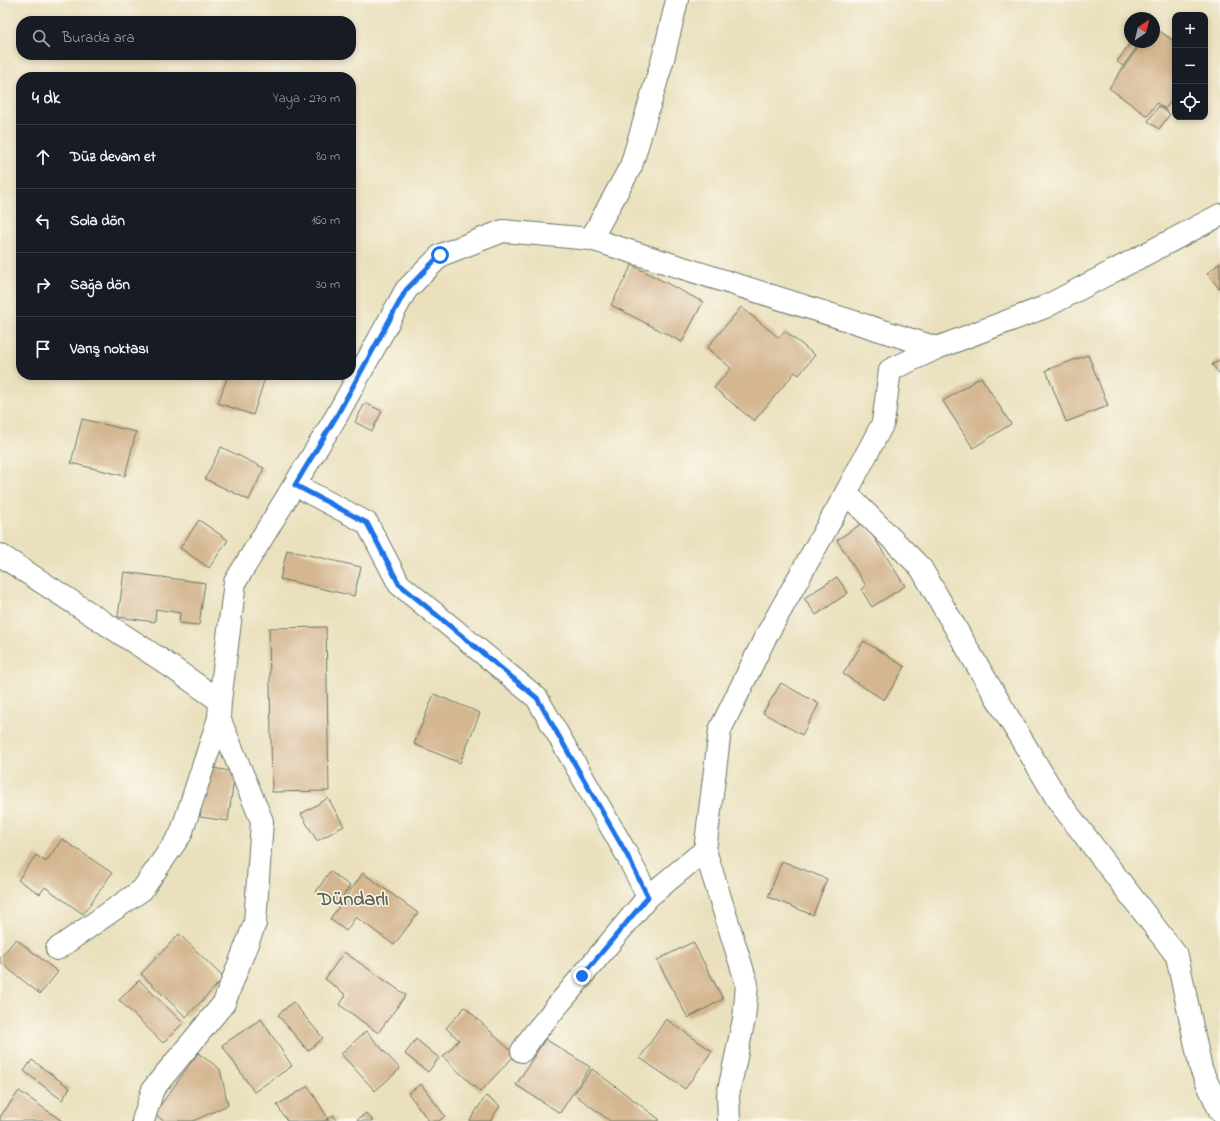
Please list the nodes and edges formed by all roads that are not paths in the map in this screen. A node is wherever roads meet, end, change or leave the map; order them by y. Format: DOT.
graph roads {
  1 [pos="677,0"];
  2 [pos="1220,215"];
  3 [pos="591,239"];
  4 [pos="937,348"];
  5 [pos="295,485"];
  6 [pos="846,493"];
  7 [pos="0,555"];
  8 [pos="219,710"];
  9 [pos="704,850"];
  10 [pos="648,897"];
  11 [pos="57,949"];
  12 [pos="522,1051"];
  13 [pos="1220,1111"];
  14 [pos="143,1121"];
  15 [pos="729,1121"];
  1 -- 3 [label="street"];
  2 -- 4 [label="street"];
  3 -- 4 [label="street"];
  3 -- 5 [label="street"];
  4 -- 6 [label="street"];
  5 -- 8 [label="street"];
  5 -- 10 [label="street"];
  6 -- 9 [label="street"];
  6 -- 13 [label="street"];
  7 -- 8 [label="street"];
  8 -- 11 [label="street"];
  8 -- 14 [label="street"];
  9 -- 10 [label="street"];
  9 -- 15 [label="street"];
  10 -- 12 [label="street"];
}
